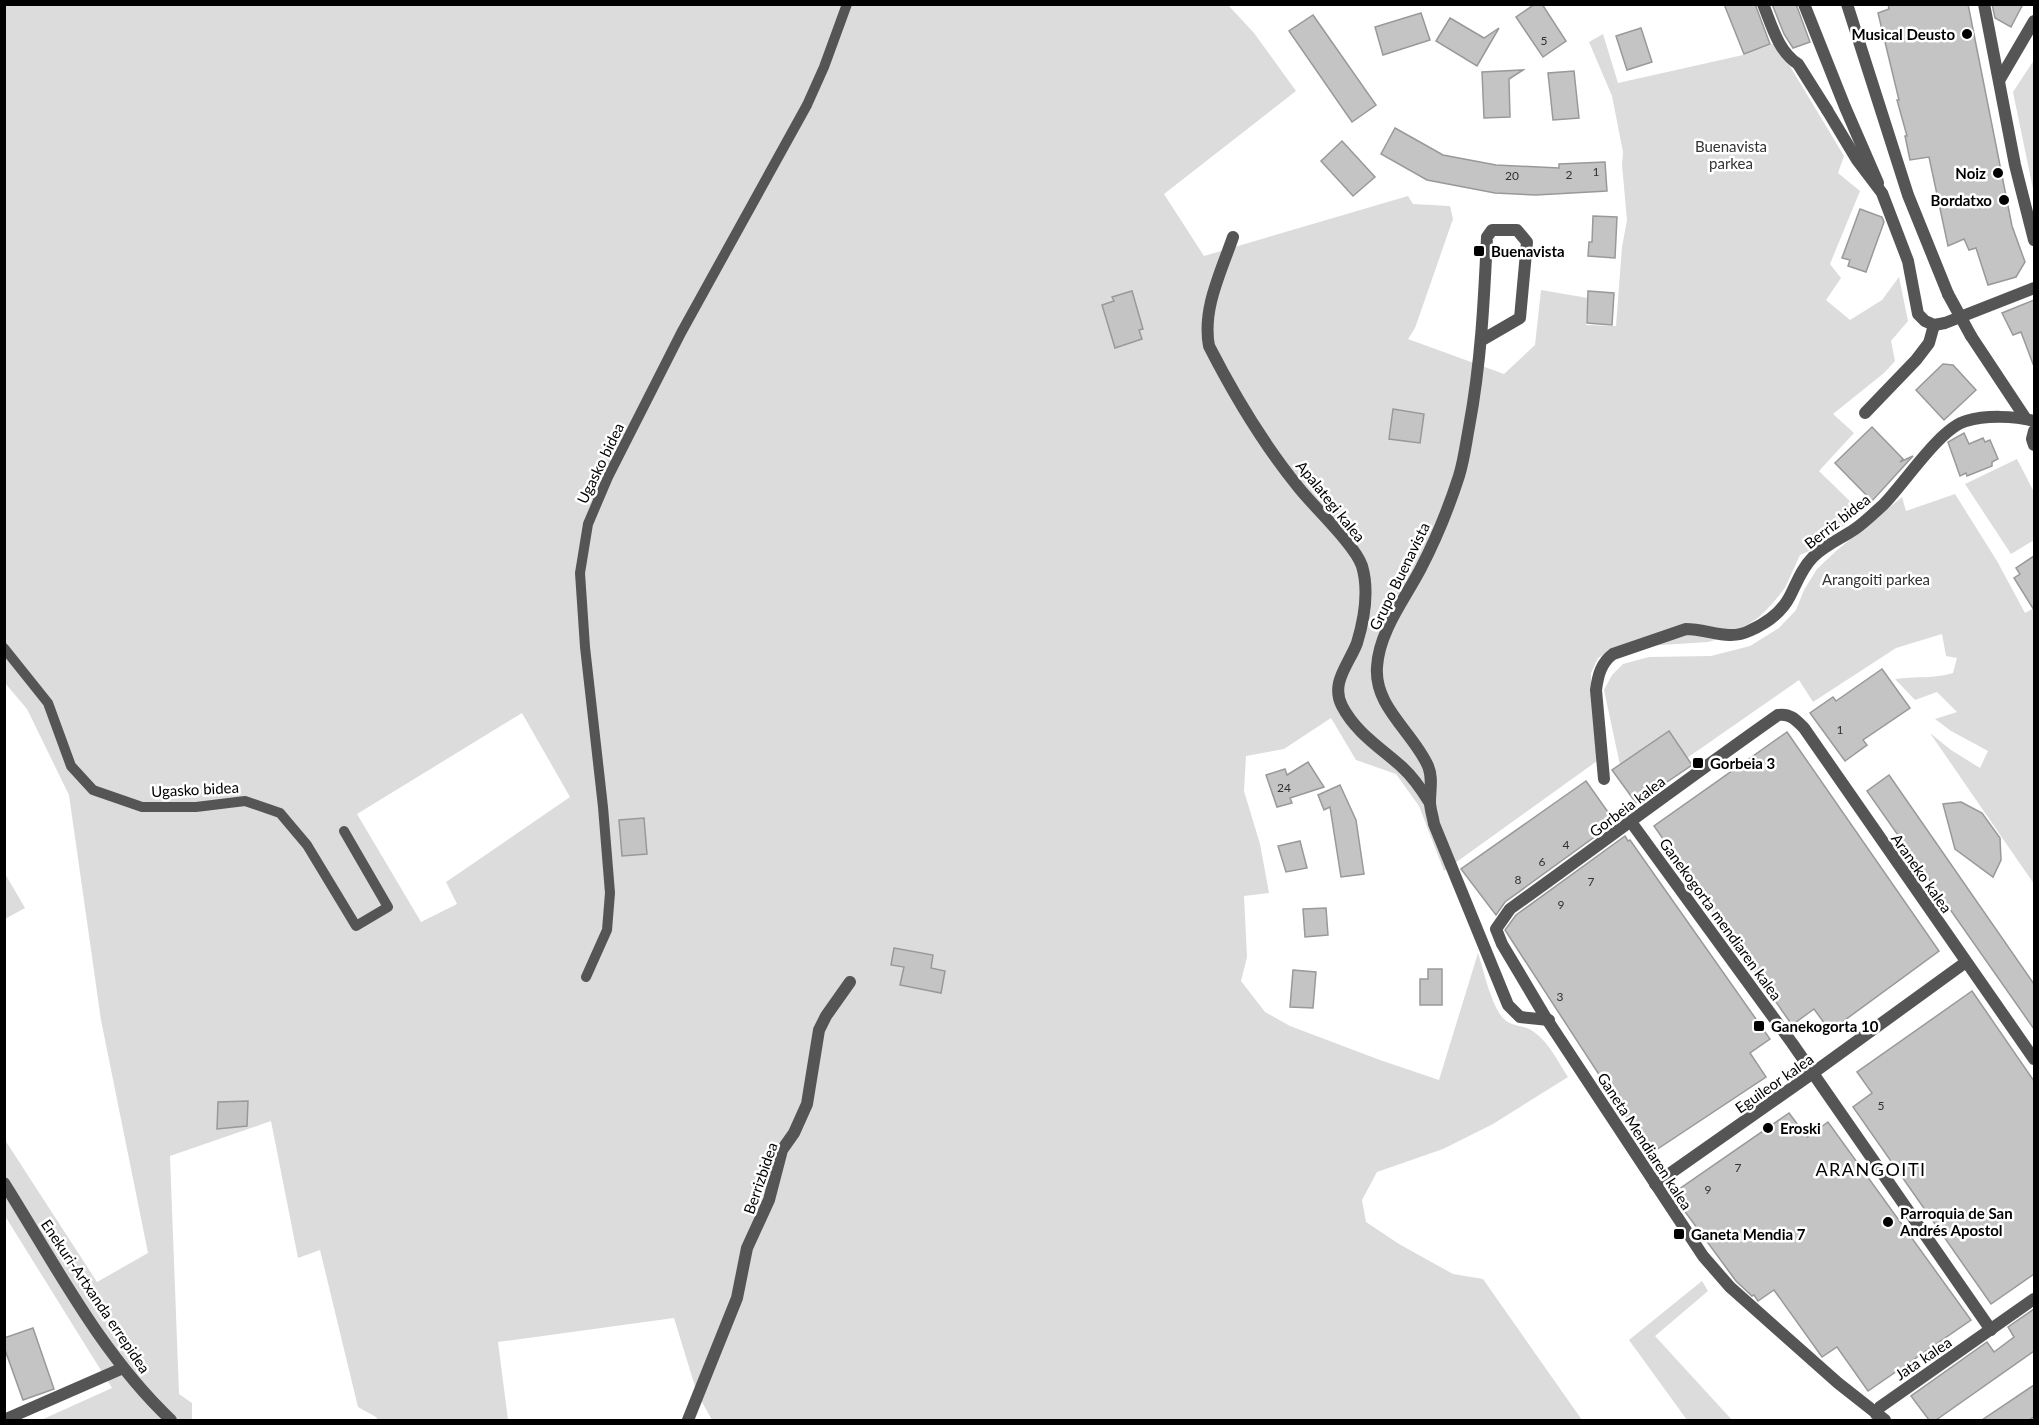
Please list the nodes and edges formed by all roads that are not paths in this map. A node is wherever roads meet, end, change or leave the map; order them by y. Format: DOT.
graph roads {
  1 [pos="846,4"];
  2 [pos="1763,4"];
  3 [pos="1804,4"];
  4 [pos="1847,4"];
  5 [pos="1984,4"];
  6 [pos="2034,21"];
  7 [pos="2000,79"];
  8 [pos="1882,193"];
  9 [pos="1917,218"];
  10 [pos="1898,236"];
  11 [pos="1233,237"];
  12 [pos="2034,240"];
  13 [pos="2034,288"];
  14 [pos="1934,325"];
  15 [pos="1482,340"];
  16 [pos="1865,413"];
  17 [pos="2030,420"];
  18 [pos="2034,431"];
  19 [pos="2034,445"];
  20 [pos="4,648"];
  21 [pos="1778,716"];
  22 [pos="1604,779"];
  23 [pos="1430,803"];
  24 [pos="1631,822"];
  25 [pos="344,831"];
  26 [pos="1497,924"];
  27 [pos="1966,962"];
  28 [pos="586,977"];
  29 [pos="850,982"];
  30 [pos="1549,1020"];
  31 [pos="2034,1059"];
  32 [pos="1813,1073"];
  33 [pos="4,1183"];
  34 [pos="1655,1184"];
  35 [pos="2034,1299"];
  36 [pos="1991,1330"];
  37 [pos="123,1368"];
  38 [pos="1880,1417"];
  39 [pos="4,1419"];
  40 [pos="171,1420"];
  41 [pos="688,1420"];
  1 -- 28 [label="lane, Ugasko bidea"];
  2 -- 8 [label="street"];
  3 -- 8 [label="street"];
  4 -- 9 [label="street"];
  5 -- 7 [label="street"];
  6 -- 7 [label="street"];
  7 -- 12 [label="street"];
  8 -- 10 [label="street"];
  9 -- 10 [label="street"];
  9 -- 17 [label="street, bridge"];
  10 -- 14 [label="street"];
  11 -- 23 [label="street, Apalategi kalea"];
  13 -- 14 [label="street"];
  14 -- 16 [label="street"];
  15 -- 15 [label="street, Grupo Buenavista"];
  15 -- 23 [label="street, Grupo Buenavista"];
  17 -- 22 [label="street, Berriz bidea"];
  18 -- 19 [label="street"];
  20 -- 25 [label="lane, Ugasko bidea"];
  21 -- 24 [label="street, Gorbeia kalea"];
  21 -- 27 [label="street, Araneko kalea"];
  23 -- 30 [label="street, Grupo Buenavista"];
  24 -- 26 [label="street, Gorbeia kalea"];
  24 -- 32 [label="street, Ganekogorta mendiaren kalea"];
  26 -- 30 [label="street, Ganeta Mendiaren kalea"];
  27 -- 31 [label="street, Araneko kalea"];
  27 -- 32 [label="street, Eguileor kalea"];
  29 -- 41 [label="street, Berrizbidea"];
  30 -- 34 [label="street, Ganeta Mendiaren kalea"];
  32 -- 34 [label="street, Eguileor kalea"];
  32 -- 36 [label="street, Ganekogorta mendiaren kalea"];
  33 -- 37 [label="street, Enekuri-Artxanda errepidea"];
  34 -- 38 [label="street, Ganeta Mendiaren kalea"];
  35 -- 36 [label="street, Jata kalea"];
  36 -- 38 [label="street, Jata kalea"];
  37 -- 39 [label="street"];
  37 -- 40 [label="street, Enekuri-Artxanda errepidea"];
}
